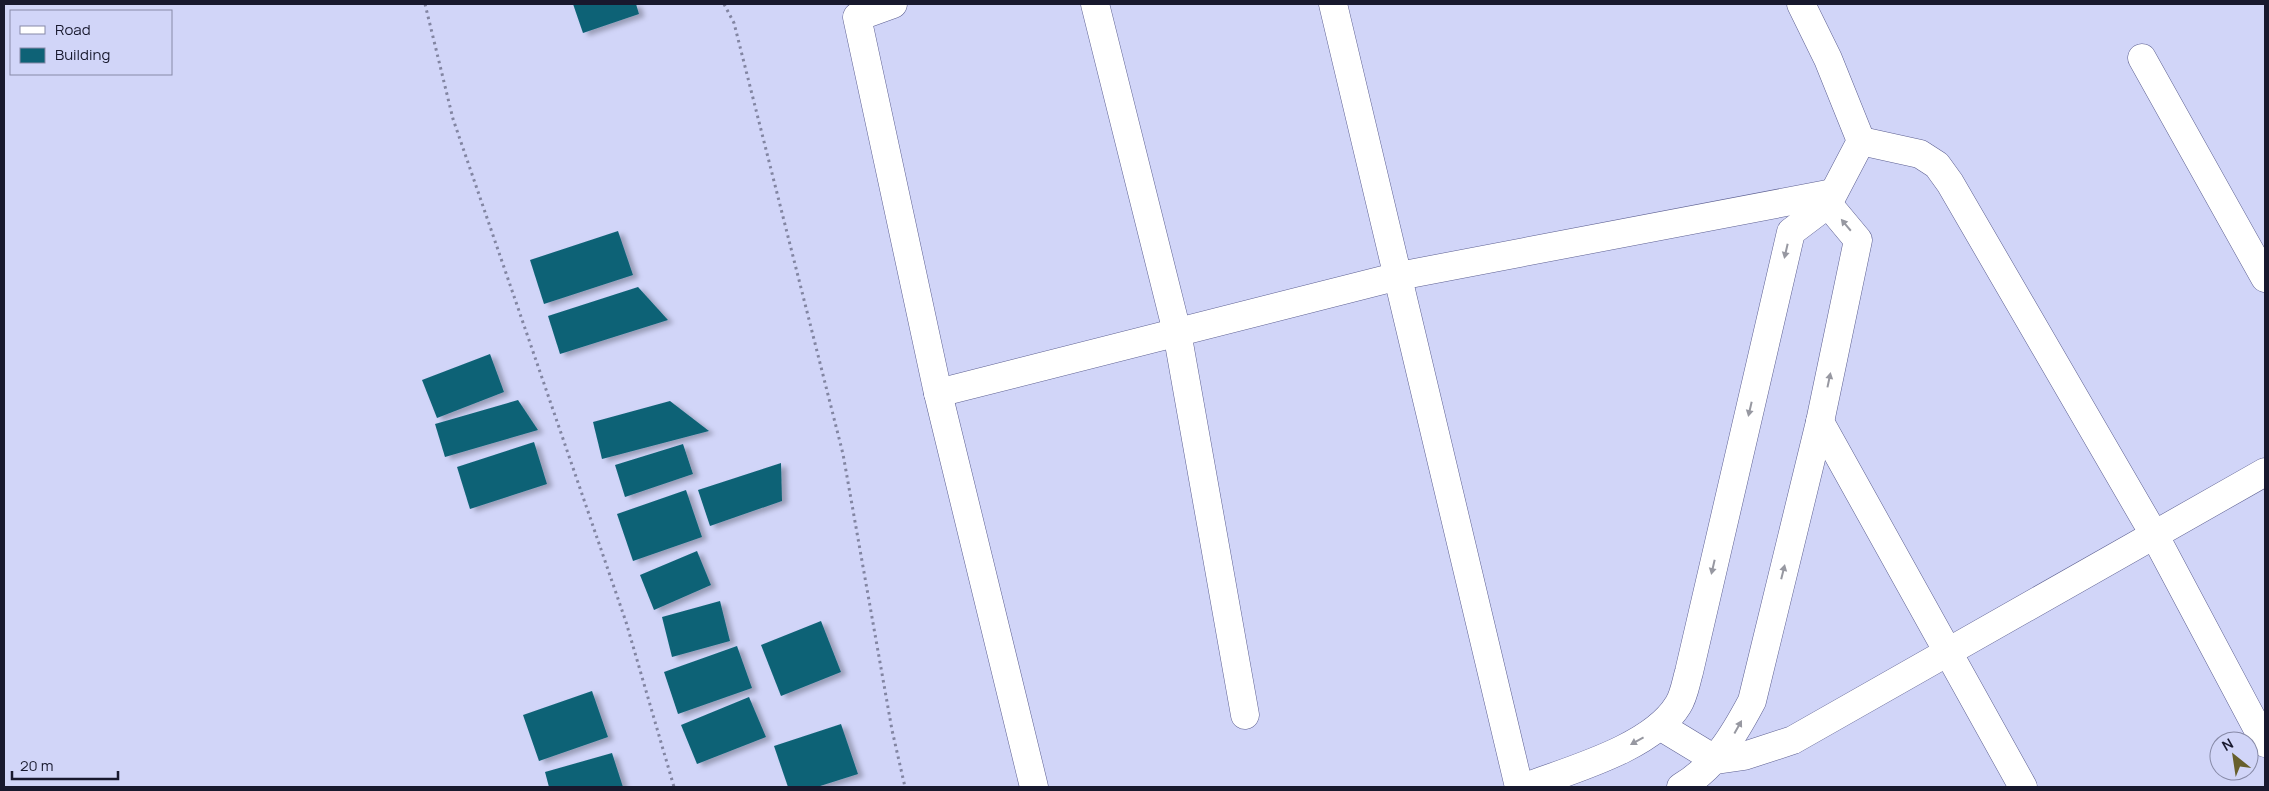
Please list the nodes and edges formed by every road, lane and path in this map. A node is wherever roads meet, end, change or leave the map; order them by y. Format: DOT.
graph roads {
  1 [pos="425,4"];
  2 [pos="724,4"];
  3 [pos="893,4"];
  4 [pos="1094,4"];
  5 [pos="1333,4"];
  6 [pos="1801,4"];
  7 [pos="2142,58"];
  8 [pos="1861,141"];
  9 [pos="1831,198"];
  10 [pos="1399,276"];
  11 [pos="2265,278"];
  12 [pos="1177,332"];
  13 [pos="938,393"];
  14 [pos="1820,422"];
  15 [pos="2265,472"];
  16 [pos="2155,536"];
  17 [pos="1947,653"];
  18 [pos="1245,715"];
  19 [pos="1660,726"];
  20 [pos="2265,743"];
  21 [pos="1716,760"];
  22 [pos="674,787"];
  23 [pos="906,787"];
  24 [pos="1034,787"];
  25 [pos="1519,787"];
  26 [pos="1525,787"];
  27 [pos="1681,787"];
  28 [pos="2023,787"];
  1 -- 22 [label="path"];
  2 -- 23 [label="path"];
  3 -- 13 [label="street"];
  4 -- 12 [label="street"];
  5 -- 10 [label="street"];
  6 -- 8 [label="street"];
  7 -- 11 [label="street"];
  8 -- 9 [label="street"];
  8 -- 16 [label="street"];
  9 -- 10 [label="street"];
  14 -- 9 [label="street, one-way"];
  9 -- 19 [label="street, one-way"];
  10 -- 12 [label="street"];
  10 -- 25 [label="street"];
  12 -- 13 [label="street"];
  12 -- 18 [label="street"];
  13 -- 24 [label="street"];
  14 -- 17 [label="street"];
  21 -- 14 [label="street, one-way"];
  15 -- 16 [label="street"];
  16 -- 17 [label="street"];
  16 -- 20 [label="street"];
  17 -- 21 [label="street"];
  17 -- 28 [label="street"];
  19 -- 21 [label="street"];
  19 -- 26 [label="street, one-way"];
  21 -- 27 [label="street"];
}
